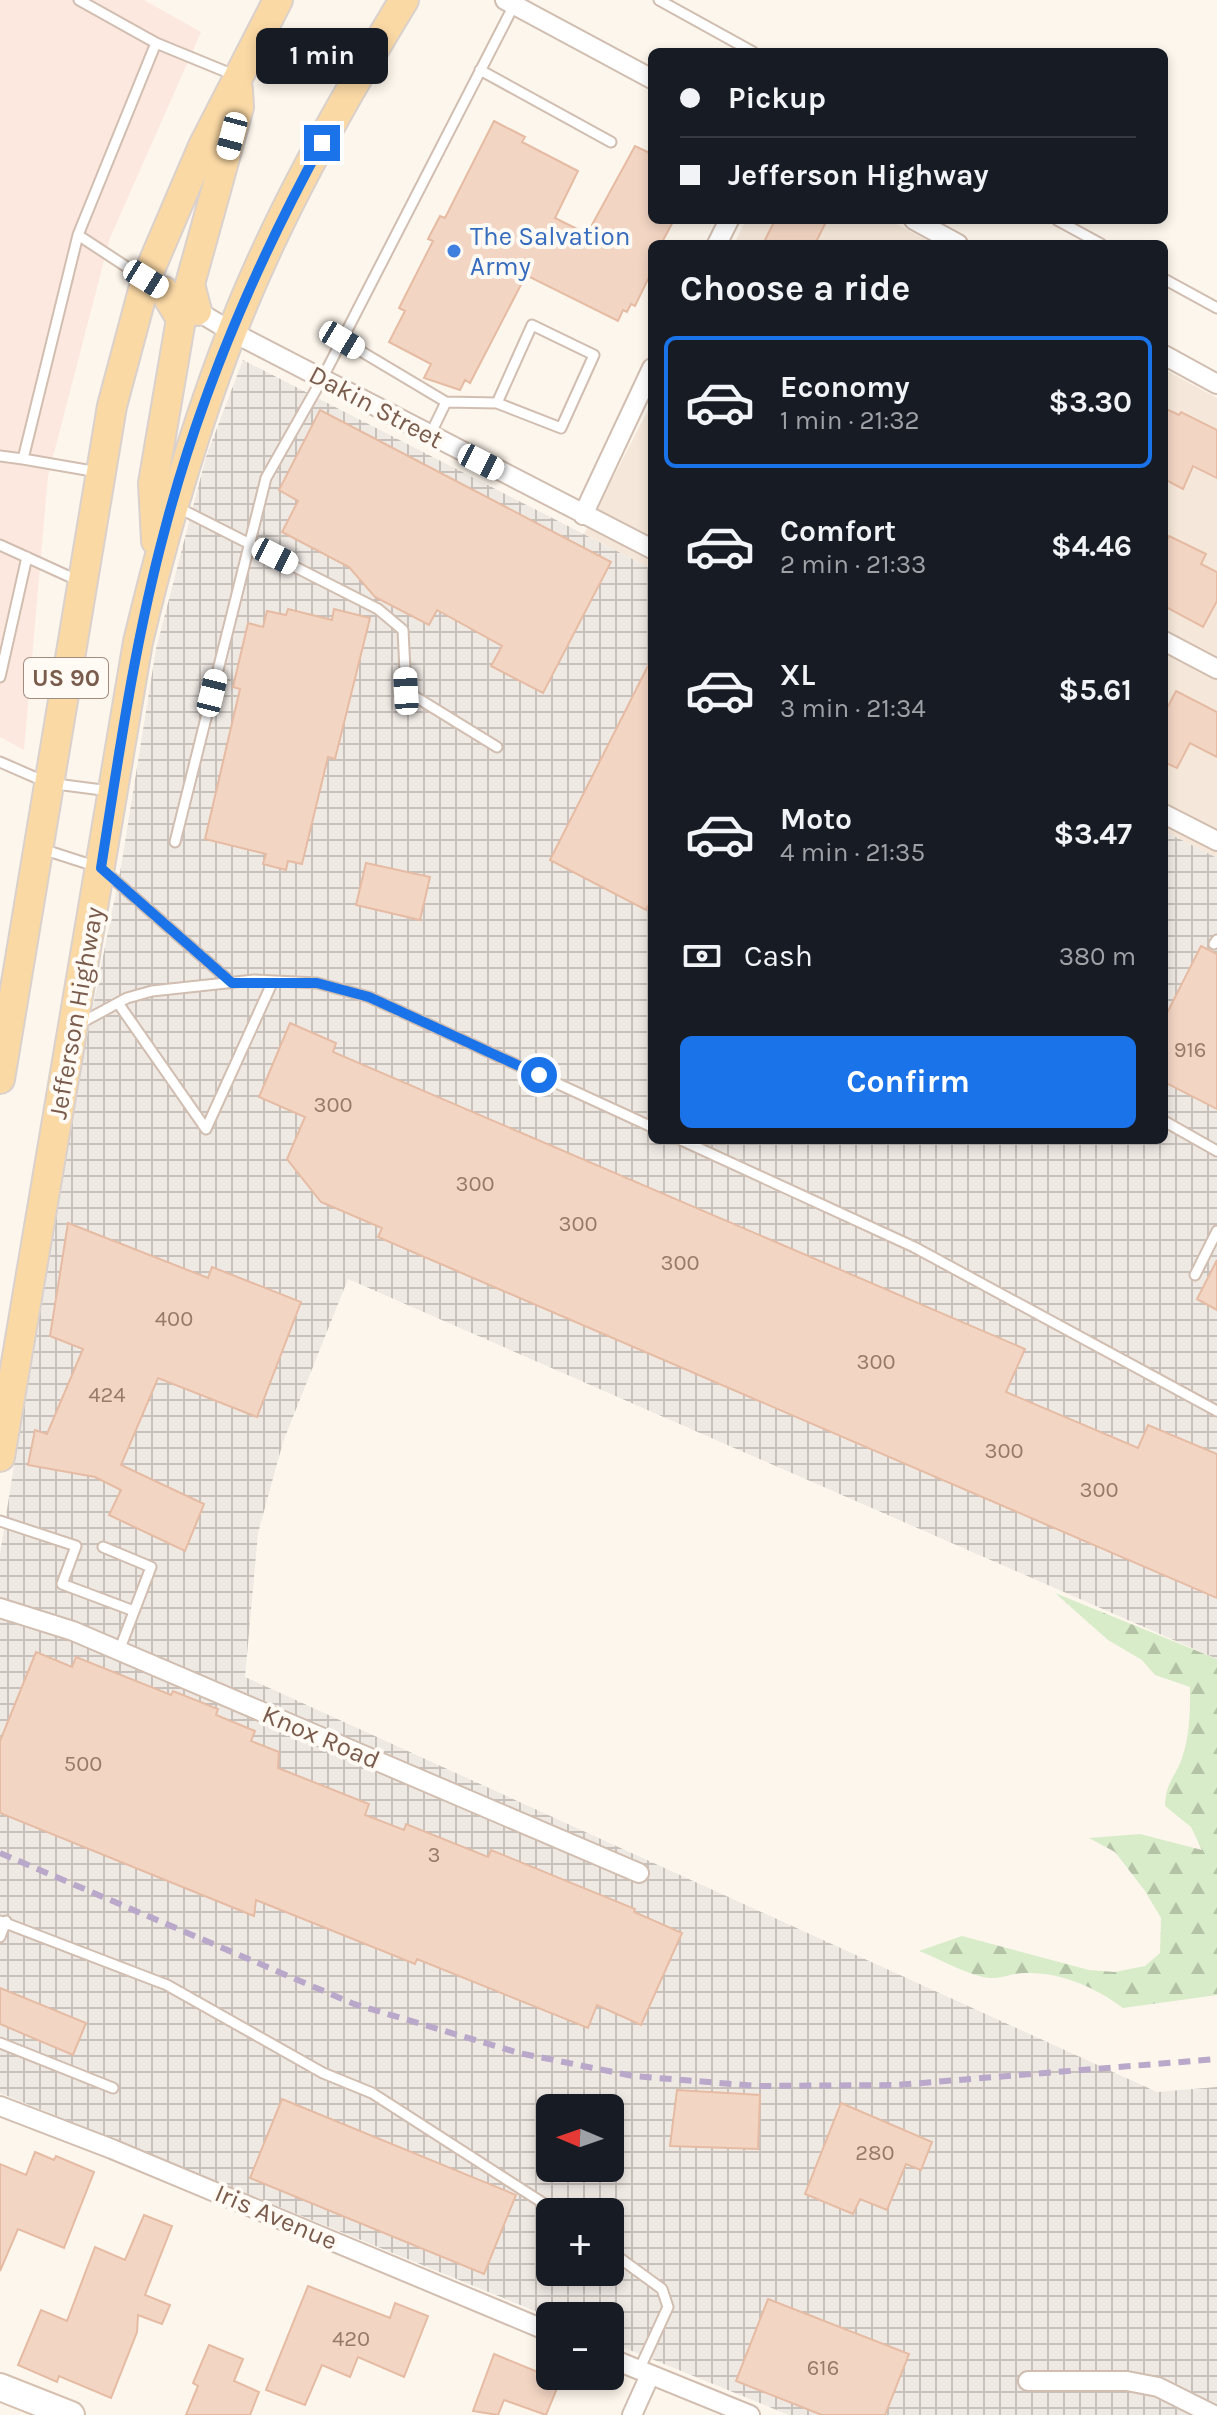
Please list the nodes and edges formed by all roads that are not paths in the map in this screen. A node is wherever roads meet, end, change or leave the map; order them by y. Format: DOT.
graph roads {
  1 [pos="79,0"];
  2 [pos="278,0"];
  3 [pos="404,0"];
  4 [pos="659,0"];
  5 [pos="509,2"];
  6 [pos="156,43"];
  7 [pos="746,48"];
  8 [pos="480,70"];
  9 [pos="237,76"];
  10 [pos="648,77"];
  11 [pos="611,142"];
  12 [pos="921,224"];
  13 [pos="1064,224"];
  14 [pos="78,235"];
  15 [pos="951,240"];
  16 [pos="1094,240"];
  17 [pos="1168,281"];
  18 [pos="155,285"];
  19 [pos="1217,308"];
  20 [pos="197,311"];
  21 [pos="232,332"];
  22 [pos="342,340"];
  23 [pos="1168,357"];
  24 [pos="648,378"];
  25 [pos="322,379"];
  26 [pos="1217,384"];
  27 [pos="446,402"];
  28 [pos="497,403"];
  29 [pos="430,435"];
  30 [pos="0,456"];
  31 [pos="23,459"];
  32 [pos="101,472"];
  33 [pos="172,504"];
  34 [pos="583,515"];
  35 [pos="249,543"];
  36 [pos="0,545"];
  37 [pos="648,547"];
  38 [pos="159,553"];
  39 [pos="27,557"];
  40 [pos="82,583"];
  41 [pos="1168,643"];
  42 [pos="1217,669"];
  43 [pos="0,677"];
  44 [pos="497,747"];
  45 [pos="0,762"];
  46 [pos="48,783"];
  47 [pos="113,792"];
  48 [pos="1168,816"];
  49 [pos="1217,841"];
  50 [pos="175,842"];
  51 [pos="37,848"];
  52 [pos="101,868"];
  53 [pos="273,981"];
  54 [pos="232,983"];
  55 [pos="118,1003"];
  56 [pos="72,1027"];
  57 [pos="0,1079"];
  58 [pos="1168,1123"];
  59 [pos="648,1125"];
  60 [pos="690,1144"];
  61 [pos="1217,1151"];
  62 [pos="1217,1231"];
  63 [pos="1195,1275"];
  64 [pos="1217,1411"];
  65 [pos="0,1457"];
  66 [pos="0,1521"];
  67 [pos="103,1547"];
  68 [pos="0,1608"];
  69 [pos="134,1611"];
  70 [pos="119,1651"];
  71 [pos="639,1873"];
  72 [pos="3,1921"];
  73 [pos="0,1937"];
  74 [pos="0,2043"];
  75 [pos="113,2088"];
  76 [pos="0,2106"];
  77 [pos="536,2198"];
  78 [pos="624,2261"];
  79 [pos="536,2326"];
  80 [pos="624,2364"];
  81 [pos="645,2372"];
  82 [pos="1028,2381"];
  83 [pos="0,2387"];
  84 [pos="71,2415"];
  85 [pos="632,2415"];
  86 [pos="750,2415"];
  87 [pos="1214,2415"];
  1 -- 6 [label="lane"];
  2 -- 9 [label="main road, US 90"];
  3 -- 21 [label="main road, Jefferson Highway / US 90"];
  4 -- 7 [label="lane"];
  5 -- 8 [label="lane"];
  5 -- 10 [label="street"];
  6 -- 9 [label="lane"];
  6 -- 14 [label="lane"];
  8 -- 11 [label="lane"];
  8 -- 22 [label="lane"];
  9 -- 18 [label="main road, US 90"];
  9 -- 20 [label="main road"];
  12 -- 15 [label="street"];
  13 -- 16 [label="lane"];
  14 -- 18 [label="lane"];
  14 -- 31 [label="lane"];
  17 -- 19 [label="lane"];
  18 -- 20 [label="street, Dakin Street"];
  18 -- 32 [label="main road, US 90"];
  18 -- 38 [label="main road"];
  20 -- 21 [label="street, Dakin Street"];
  21 -- 25 [label="street, Dakin Street"];
  21 -- 33 [label="main road, Jefferson Highway / US 90"];
  22 -- 25 [label="lane"];
  22 -- 27 [label="lane"];
  23 -- 26 [label="street"];
  24 -- 34 [label="street"];
  25 -- 29 [label="street, Dakin Street"];
  25 -- 35 [label="lane"];
  27 -- 28 [label="lane"];
  27 -- 29 [label="lane"];
  28 -- 28 [label="lane"];
  29 -- 34 [label="street, Dakin Street"];
  30 -- 31 [label="lane"];
  31 -- 32 [label="lane"];
  32 -- 40 [label="main road, US 90"];
  33 -- 35 [label="lane"];
  33 -- 38 [label="main road, Jefferson Highway / US 90"];
  34 -- 37 [label="street, Dakin Street"];
  35 -- 44 [label="lane"];
  35 -- 50 [label="lane"];
  36 -- 39 [label="lane"];
  38 -- 47 [label="main road, Jefferson Highway / US 90"];
  39 -- 40 [label="lane"];
  39 -- 43 [label="lane"];
  40 -- 46 [label="main road, US 90"];
  41 -- 42 [label="street"];
  45 -- 46 [label="lane"];
  46 -- 47 [label="lane"];
  46 -- 51 [label="main road, US 90"];
  47 -- 52 [label="main road, Jefferson Highway / US 90"];
  48 -- 49 [label="street"];
  51 -- 52 [label="lane"];
  51 -- 57 [label="main road, US 90"];
  52 -- 54 [label="lane"];
  52 -- 56 [label="main road, Jefferson Highway / US 90"];
  53 -- 54 [label="lane"];
  53 -- 55 [label="lane"];
  53 -- 59 [label="lane"];
  54 -- 55 [label="lane"];
  55 -- 56 [label="lane"];
  56 -- 65 [label="main road, Jefferson Highway / US 90"];
  58 -- 61 [label="lane"];
  60 -- 64 [label="lane"];
  62 -- 63 [label="lane"];
  66 -- 69 [label="lane"];
  67 -- 69 [label="lane"];
  68 -- 70 [label="street, Knox Road"];
  69 -- 70 [label="lane"];
  70 -- 71 [label="street, Knox Road"];
  72 -- 73 [label="lane"];
  72 -- 77 [label="lane"];
  74 -- 75 [label="lane"];
  76 -- 79 [label="street, Iris Avenue"];
  78 -- 81 [label="lane"];
  80 -- 81 [label="street"];
  81 -- 85 [label="street"];
  81 -- 86 [label="street"];
  82 -- 87 [label="street"];
  83 -- 84 [label="street"];
}
